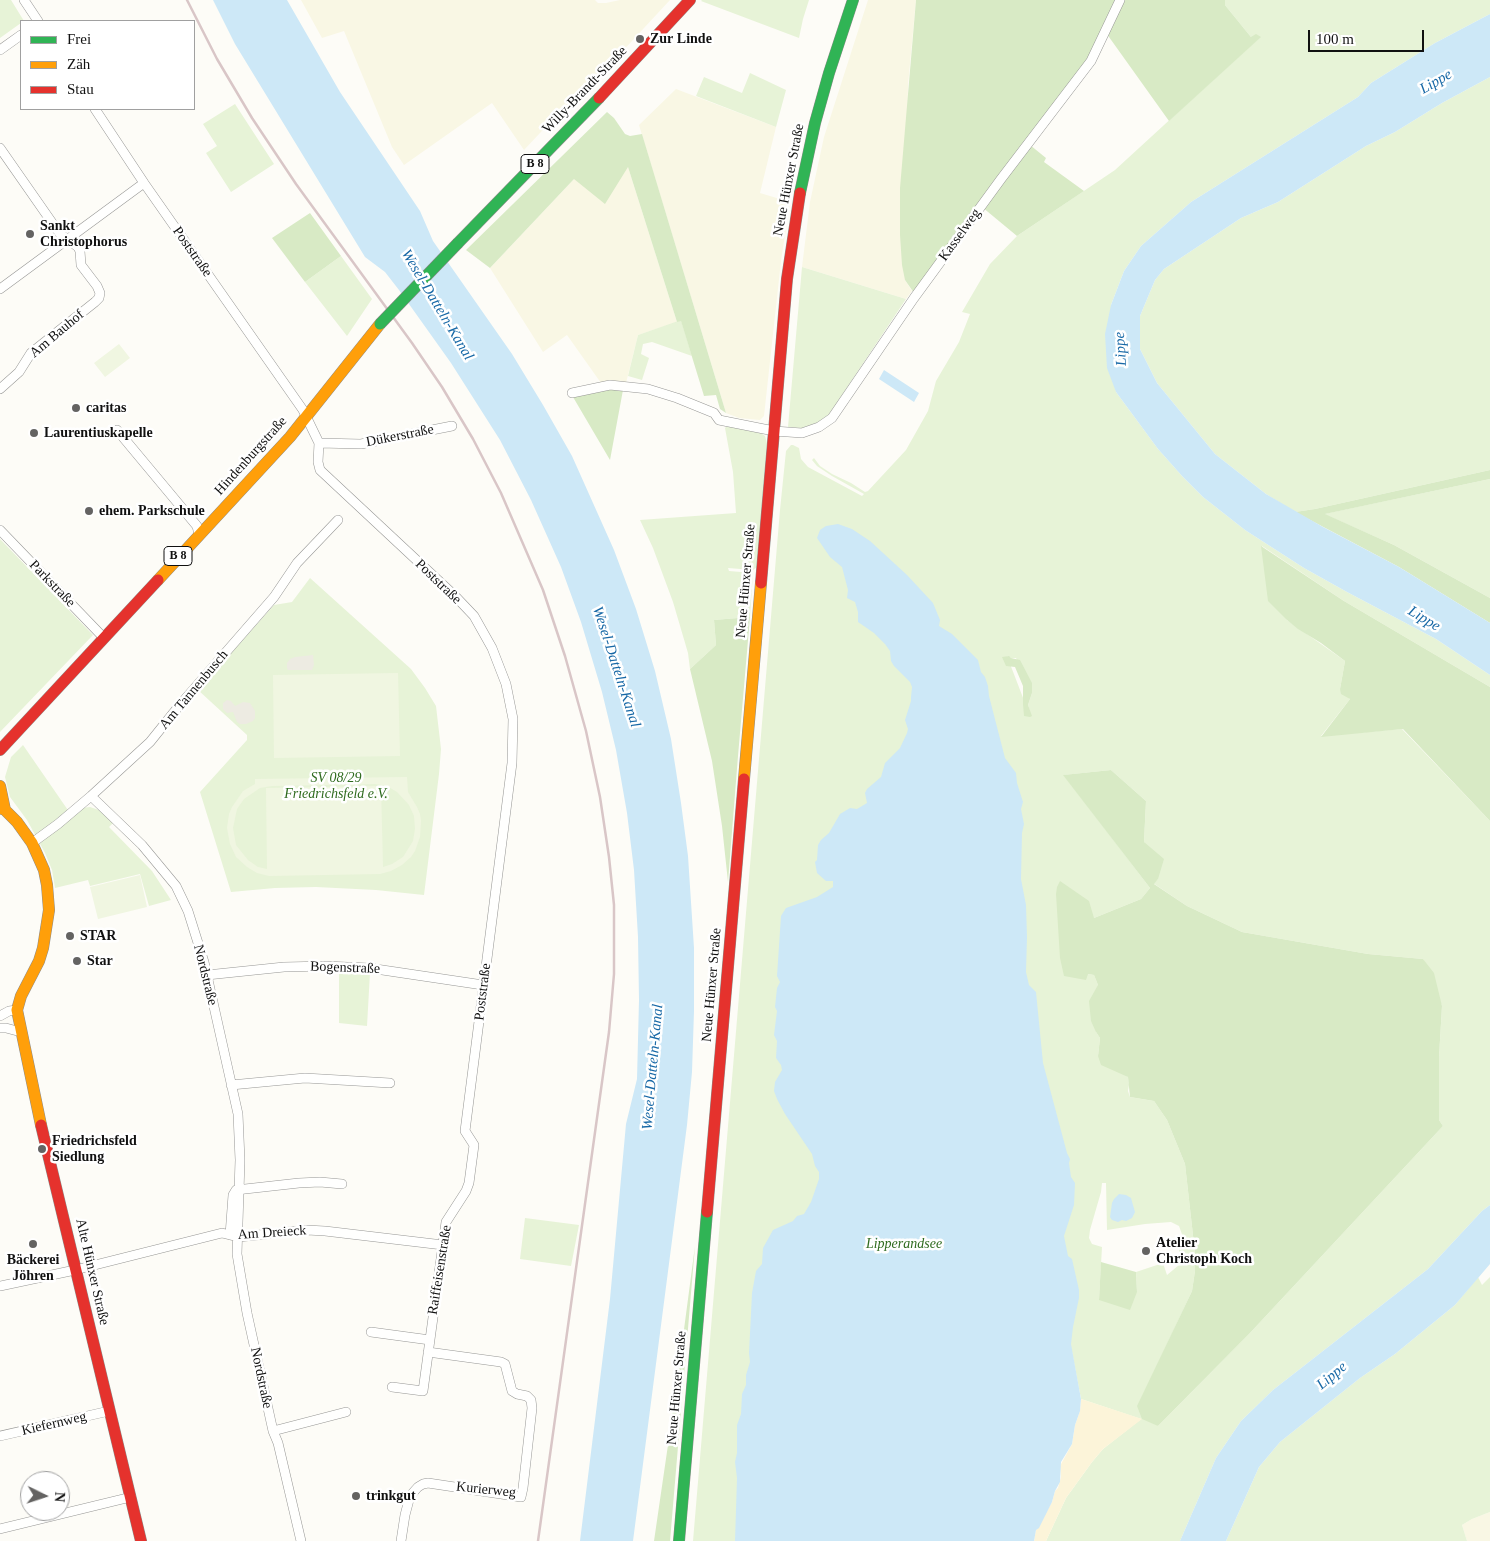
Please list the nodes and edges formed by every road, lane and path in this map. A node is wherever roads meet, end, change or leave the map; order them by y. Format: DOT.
graph roads {
  1 [pos="24,0"];
  2 [pos="690,0"];
  3 [pos="853,0"];
  4 [pos="1120,0"];
  5 [pos="37,20"];
  6 [pos="20,36"];
  7 [pos="0,50"];
  8 [pos="96,110"];
  9 [pos="0,148"];
  10 [pos="144,183"];
  11 [pos="66,240"];
  12 [pos="458,243"];
  13 [pos="0,289"];
  14 [pos="0,389"];
  15 [pos="572,393"];
  16 [pos="306,416"];
  17 [pos="452,426"];
  18 [pos="117,430"];
  19 [pos="774,431"];
  20 [pos="319,443"];
  21 [pos="338,520"];
  22 [pos="0,530"];
  23 [pos="199,535"];
  24 [pos="104,638"];
  25 [pos="1,749"];
  26 [pos="0,762"];
  27 [pos="0,786"];
  28 [pos="91,796"];
  29 [pos="0,799"];
  30 [pos="2,808"];
  31 [pos="32,843"];
  32 [pos="207,975"];
  33 [pos="484,985"];
  34 [pos="17,1010"];
  35 [pos="0,1016"];
  36 [pos="0,1028"];
  37 [pos="21,1032"];
  38 [pos="390,1083"];
  39 [pos="231,1085"];
  40 [pos="474,1145"];
  41 [pos="342,1184"];
  42 [pos="239,1189"];
  43 [pos="234,1236"];
  44 [pos="443,1246"];
  45 [pos="75,1270"];
  46 [pos="0,1286"];
  47 [pos="371,1332"];
  48 [pos="430,1340"];
  49 [pos="428,1352"];
  50 [pos="392,1387"];
  51 [pos="109,1411"];
  52 [pos="346,1412"];
  53 [pos="273,1432"];
  54 [pos="0,1436"];
  55 [pos="131,1497"];
  56 [pos="0,1528"];
  57 [pos="141,1541"];
  58 [pos="300,1541"];
  59 [pos="401,1541"];
  60 [pos="680,1541"];
  1 -- 5 [label="street"];
  2 -- 12 [label="main road, Willy-Brandt-Straße / B 8"];
  3 -- 19 [label="main road, Neue Hünxer Straße"];
  4 -- 19 [label="street, Kasselweg"];
  6 -- 7 [label="street"];
  8 -- 10 [label="street, Poststraße"];
  9 -- 11 [label="street"];
  10 -- 11 [label="street"];
  10 -- 16 [label="street, Poststraße"];
  11 -- 13 [label="street"];
  11 -- 14 [label="street, Am Bauhof"];
  12 -- 16 [label="main road, Hindenburgstraße / B 8, bridge"];
  15 -- 19 [label="street"];
  16 -- 20 [label="street, Poststraße"];
  16 -- 23 [label="main road, Hindenburgstraße / B 8"];
  17 -- 20 [label="street, Dükerstraße"];
  18 -- 23 [label="street"];
  19 -- 60 [label="main road, Neue Hünxer Straße"];
  20 -- 33 [label="street, Poststraße"];
  21 -- 28 [label="street, Am Tannenbusch"];
  22 -- 24 [label="street, Parkstraße"];
  23 -- 24 [label="main road, Hindenburgstraße / B 8"];
  24 -- 25 [label="main road, Hindenburgstraße / B 8"];
  25 -- 26 [label="main road"];
  27 -- 30 [label="main road"];
  28 -- 31 [label="street, Am Tannenbusch"];
  28 -- 32 [label="street, Nordstraße"];
  29 -- 30 [label="main road"];
  30 -- 31 [label="main road"];
  31 -- 34 [label="main road"];
  32 -- 33 [label="street, Bogenstraße"];
  32 -- 39 [label="street, Nordstraße"];
  33 -- 40 [label="street, Poststraße"];
  34 -- 35 [label="street"];
  34 -- 37 [label="main road, Alte Hünxer Straße"];
  36 -- 37 [label="street"];
  37 -- 45 [label="main road, Alte Hünxer Straße"];
  38 -- 39 [label="street"];
  39 -- 42 [label="street, Nordstraße"];
  40 -- 44 [label="street, Raiffeisenstraße"];
  41 -- 42 [label="street"];
  42 -- 43 [label="street, Nordstraße"];
  43 -- 44 [label="street, Am Dreieck"];
  43 -- 45 [label="street, Am Dreieck"];
  43 -- 53 [label="street, Nordstraße"];
  44 -- 48 [label="street, Raiffeisenstraße"];
  45 -- 46 [label="street, Am Dreieck"];
  45 -- 51 [label="main road, Alte Hünxer Straße"];
  47 -- 48 [label="street"];
  48 -- 49 [label="street, Raiffeisenstraße"];
  49 -- 50 [label="street, Raiffeisenstraße"];
  49 -- 59 [label="street, Kurierweg"];
  51 -- 54 [label="street, Kiefernweg"];
  51 -- 55 [label="main road, Alte Hünxer Straße"];
  52 -- 53 [label="street"];
  53 -- 58 [label="street"];
  55 -- 56 [label="street"];
  55 -- 57 [label="main road, Alte Hünxer Straße"];
}
